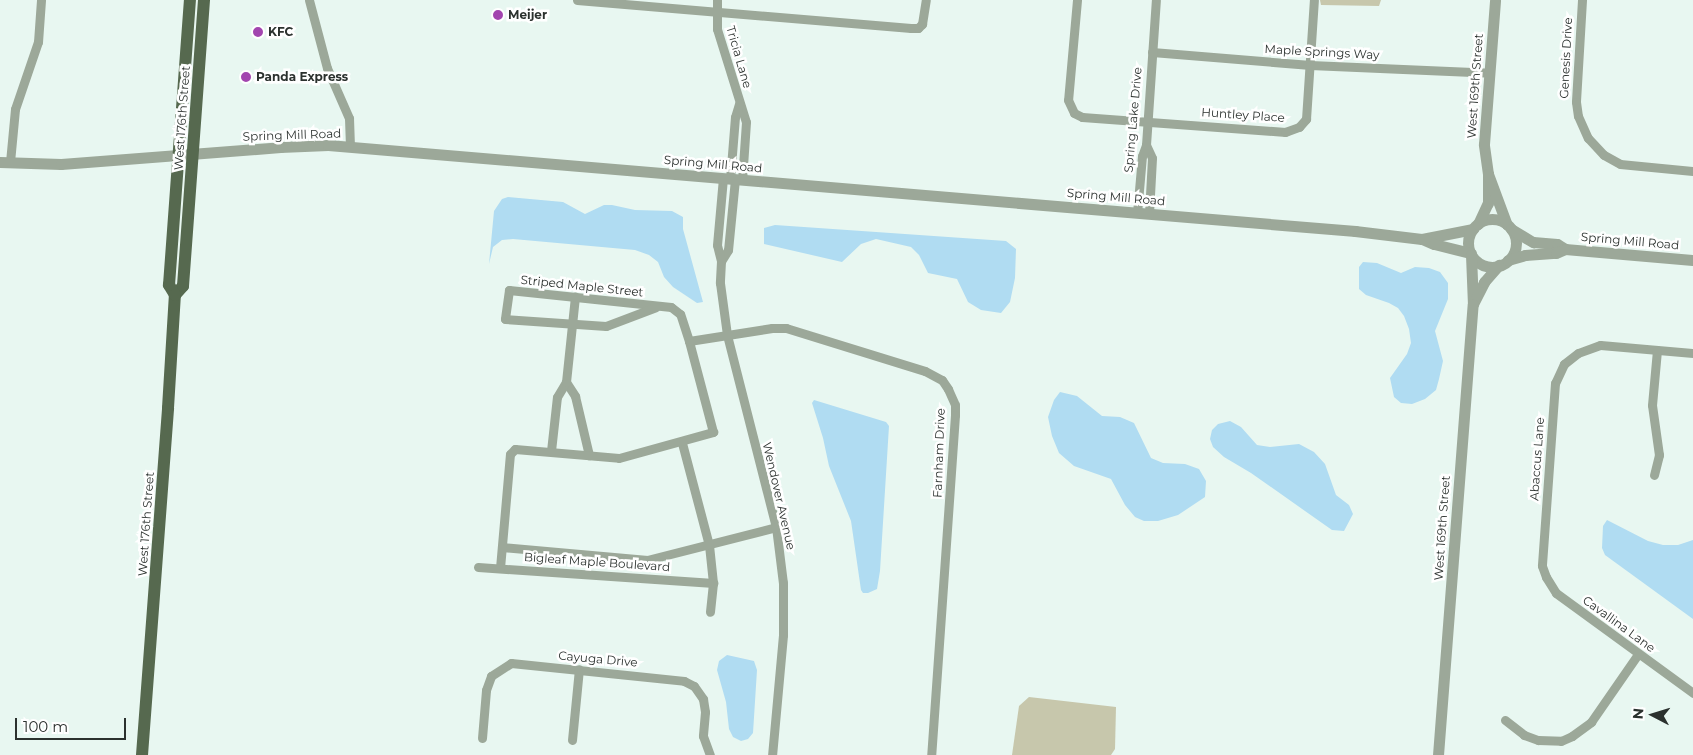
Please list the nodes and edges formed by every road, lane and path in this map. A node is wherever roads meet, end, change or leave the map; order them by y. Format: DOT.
graph roads {
  1 [pos="41,0"];
  2 [pos="190,0"];
  3 [pos="204,0"];
  4 [pos="309,0"];
  5 [pos="577,0"];
  6 [pos="717,0"];
  7 [pos="926,0"];
  8 [pos="1077,0"];
  9 [pos="1156,0"];
  10 [pos="1314,0"];
  11 [pos="1495,0"];
  12 [pos="1582,0"];
  13 [pos="716,12"];
  14 [pos="1152,52"];
  15 [pos="1310,64"];
  16 [pos="1490,73"];
  17 [pos="1148,121"];
  18 [pos="1146,145"];
  19 [pos="350,146"];
  20 [pos="193,154"];
  21 [pos="179,155"];
  22 [pos="5,162"];
  23 [pos="1693,171"];
  24 [pos="1488,174"];
  25 [pos="732,179"];
  26 [pos="1137,213"];
  27 [pos="1149,214"];
  28 [pos="1476,226"];
  29 [pos="1509,227"];
  30 [pos="1422,239"];
  31 [pos="1566,249"];
  32 [pos="1471,254"];
  33 [pos="1693,260"];
  34 [pos="1504,263"];
  35 [pos="175,295"];
  36 [pos="575,296"];
  37 [pos="1473,304"];
  38 [pos="656,307"];
  39 [pos="572,324"];
  40 [pos="727,335"];
  41 [pos="690,341"];
  42 [pos="1657,350"];
  43 [pos="1693,353"];
  44 [pos="566,382"];
  45 [pos="682,443"];
  46 [pos="551,451"];
  47 [pos="588,455"];
  48 [pos="1654,475"];
  49 [pos="776,527"];
  50 [pos="709,545"];
  51 [pos="502,547"];
  52 [pos="1542,566"];
  53 [pos="478,567"];
  54 [pos="500,568"];
  55 [pos="713,583"];
  56 [pos="710,612"];
  57 [pos="1638,654"];
  58 [pos="578,670"];
  59 [pos="1693,693"];
  60 [pos="1505,720"];
  61 [pos="482,738"];
  62 [pos="572,740"];
  63 [pos="142,755"];
  64 [pos="710,755"];
  65 [pos="772,755"];
  66 [pos="931,755"];
  67 [pos="1438,755"];
  1 -- 22 [label="street"];
  2 -- 21 [label="main road, West 176th Street"];
  3 -- 20 [label="main road, West 176th Street"];
  4 -- 19 [label="street"];
  5 -- 13 [label="street"];
  6 -- 13 [label="street, Tricia Lane"];
  7 -- 13 [label="street"];
  8 -- 17 [label="street, Huntley Place"];
  9 -- 14 [label="street, Spring Lake Drive"];
  10 -- 15 [label="street, Huntley Place"];
  11 -- 16 [label="street, West 169th Street"];
  12 -- 23 [label="street, Genesis Drive"];
  13 -- 25 [label="street, Tricia Lane"];
  14 -- 15 [label="street, Maple Springs Way"];
  14 -- 17 [label="street, Spring Lake Drive"];
  15 -- 16 [label="street, Maple Springs Way"];
  15 -- 17 [label="street, Huntley Place"];
  16 -- 24 [label="street, West 169th Street"];
  17 -- 18 [label="street, Spring Lake Drive"];
  18 -- 26 [label="street, Spring Lake Drive"];
  18 -- 27 [label="street"];
  19 -- 20 [label="street, Spring Mill Road"];
  19 -- 25 [label="street, Spring Mill Road"];
  20 -- 21 [label="street, Spring Mill Road"];
  20 -- 35 [label="main road, West 176th Street"];
  21 -- 22 [label="street, Spring Mill Road"];
  21 -- 35 [label="main road, West 176th Street"];
  24 -- 28 [label="street, West 169th Street"];
  24 -- 29 [label="street, West 169th Street"];
  25 -- 26 [label="street, Spring Mill Road"];
  25 -- 40 [label="street, Wendover Avenue"];
  26 -- 27 [label="street, Spring Mill Road"];
  27 -- 30 [label="street, Spring Mill Road"];
  28 -- 29 [label="street"];
  28 -- 30 [label="street, Spring Mill Road"];
  28 -- 32 [label="street"];
  29 -- 31 [label="street, Spring Mill Road"];
  29 -- 34 [label="street"];
  30 -- 32 [label="street, Spring Mill Road"];
  31 -- 33 [label="street, Spring Mill Road"];
  31 -- 34 [label="street, Spring Mill Road"];
  32 -- 34 [label="street"];
  32 -- 37 [label="street, West 169th Street"];
  34 -- 37 [label="street, West 169th Street"];
  35 -- 63 [label="main road, West 176th Street"];
  36 -- 38 [label="street, Striped Maple Street"];
  36 -- 39 [label="street"];
  36 -- 39 [label="street, Striped Maple Street"];
  37 -- 67 [label="street, West 169th Street"];
  38 -- 39 [label="street, Striped Maple Street"];
  38 -- 41 [label="street, Striped Maple Street"];
  39 -- 44 [label="street"];
  40 -- 41 [label="street"];
  40 -- 49 [label="street, Wendover Avenue"];
  40 -- 66 [label="street, Farnham Drive"];
  41 -- 45 [label="street"];
  42 -- 43 [label="street"];
  42 -- 48 [label="street"];
  42 -- 52 [label="street, Abaccus Lane"];
  44 -- 46 [label="street"];
  44 -- 47 [label="street"];
  45 -- 47 [label="street"];
  45 -- 50 [label="street"];
  46 -- 47 [label="street"];
  46 -- 51 [label="street"];
  49 -- 50 [label="street, Bigleaf Maple Boulevard"];
  49 -- 65 [label="street, Wendover Avenue"];
  50 -- 51 [label="street, Bigleaf Maple Boulevard"];
  50 -- 55 [label="street"];
  51 -- 54 [label="street"];
  52 -- 57 [label="street, Cavallina Lane"];
  53 -- 54 [label="street, Bigleaf Maple Boulevard"];
  54 -- 55 [label="street, Bigleaf Maple Boulevard"];
  55 -- 56 [label="street"];
  57 -- 59 [label="street, Cavallina Lane"];
  57 -- 60 [label="street"];
  58 -- 61 [label="street, Cayuga Drive"];
  58 -- 62 [label="street"];
  58 -- 64 [label="street, Cayuga Drive"];
}
